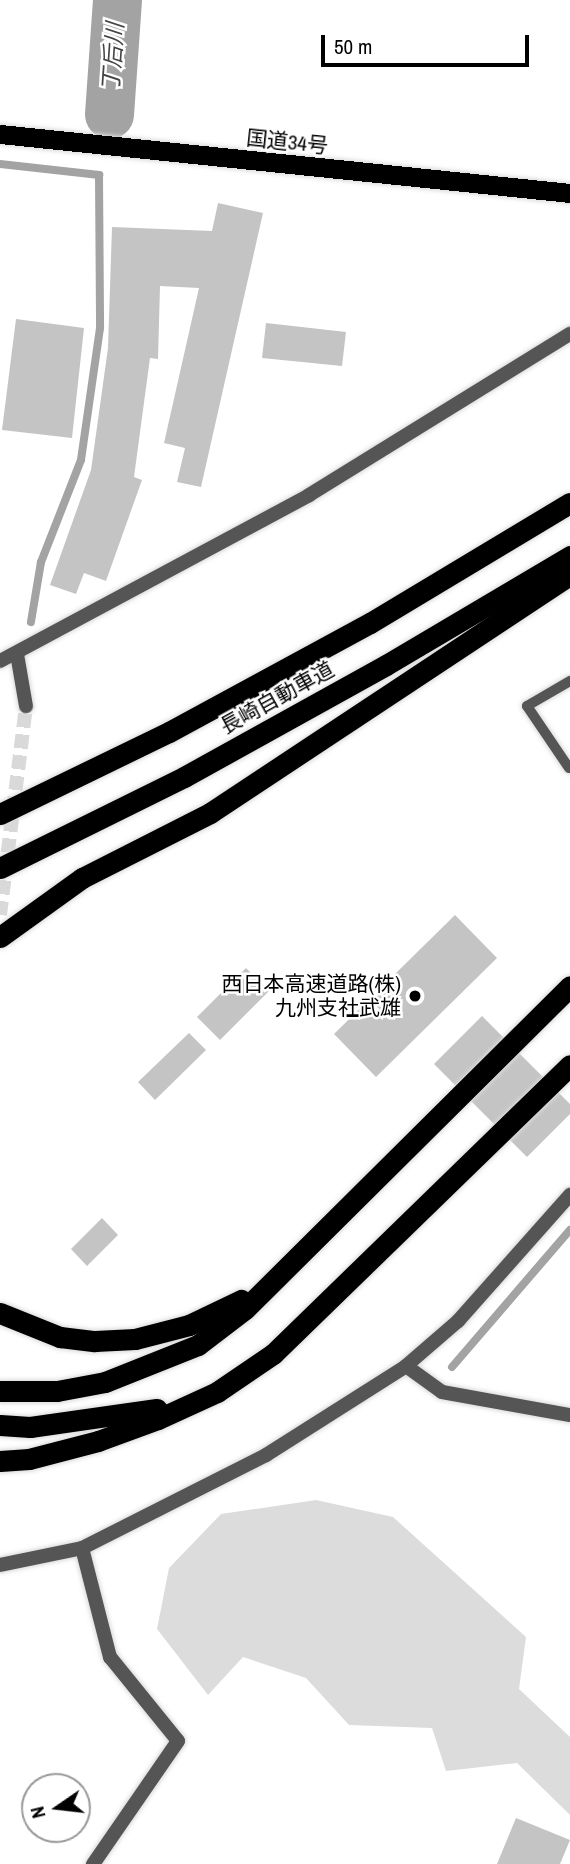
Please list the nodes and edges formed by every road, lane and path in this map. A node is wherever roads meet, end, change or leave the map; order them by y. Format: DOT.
graph roads {
  1 [pos="0,134"];
  2 [pos="570,192"];
  3 [pos="570,334"];
  4 [pos="570,503"];
  5 [pos="570,556"];
  6 [pos="570,575"];
  7 [pos="17,654"];
  8 [pos="0,661"];
  9 [pos="570,681"];
  10 [pos="26,706"];
  11 [pos="569,768"];
  12 [pos="0,814"];
  13 [pos="0,869"];
  14 [pos="0,937"];
  15 [pos="570,986"];
  16 [pos="570,1065"];
  17 [pos="570,1195"];
  18 [pos="299,1252"];
  19 [pos="0,1313"];
  20 [pos="406,1366"];
  21 [pos="0,1391"];
  22 [pos="216,1392"];
  23 [pos="570,1415"];
  24 [pos="0,1425"];
  25 [pos="0,1461"];
  26 [pos="82,1548"];
  27 [pos="0,1564"];
  28 [pos="93,1864"];
  1 -- 2 [label="highway, 国道34号"];
  3 -- 7 [label="street"];
  4 -- 12 [label="highway, 長崎自動車道"];
  5 -- 13 [label="highway, 長崎自動車道"];
  6 -- 14 [label="highway"];
  7 -- 8 [label="street"];
  7 -- 10 [label="street"];
  9 -- 11 [label="lane"];
  15 -- 18 [label="highway"];
  16 -- 22 [label="highway"];
  17 -- 20 [label="street"];
  18 -- 19 [label="highway"];
  18 -- 21 [label="highway"];
  20 -- 23 [label="street"];
  20 -- 26 [label="street"];
  22 -- 24 [label="highway"];
  22 -- 25 [label="highway"];
  26 -- 27 [label="street"];
  26 -- 28 [label="street"];
}
